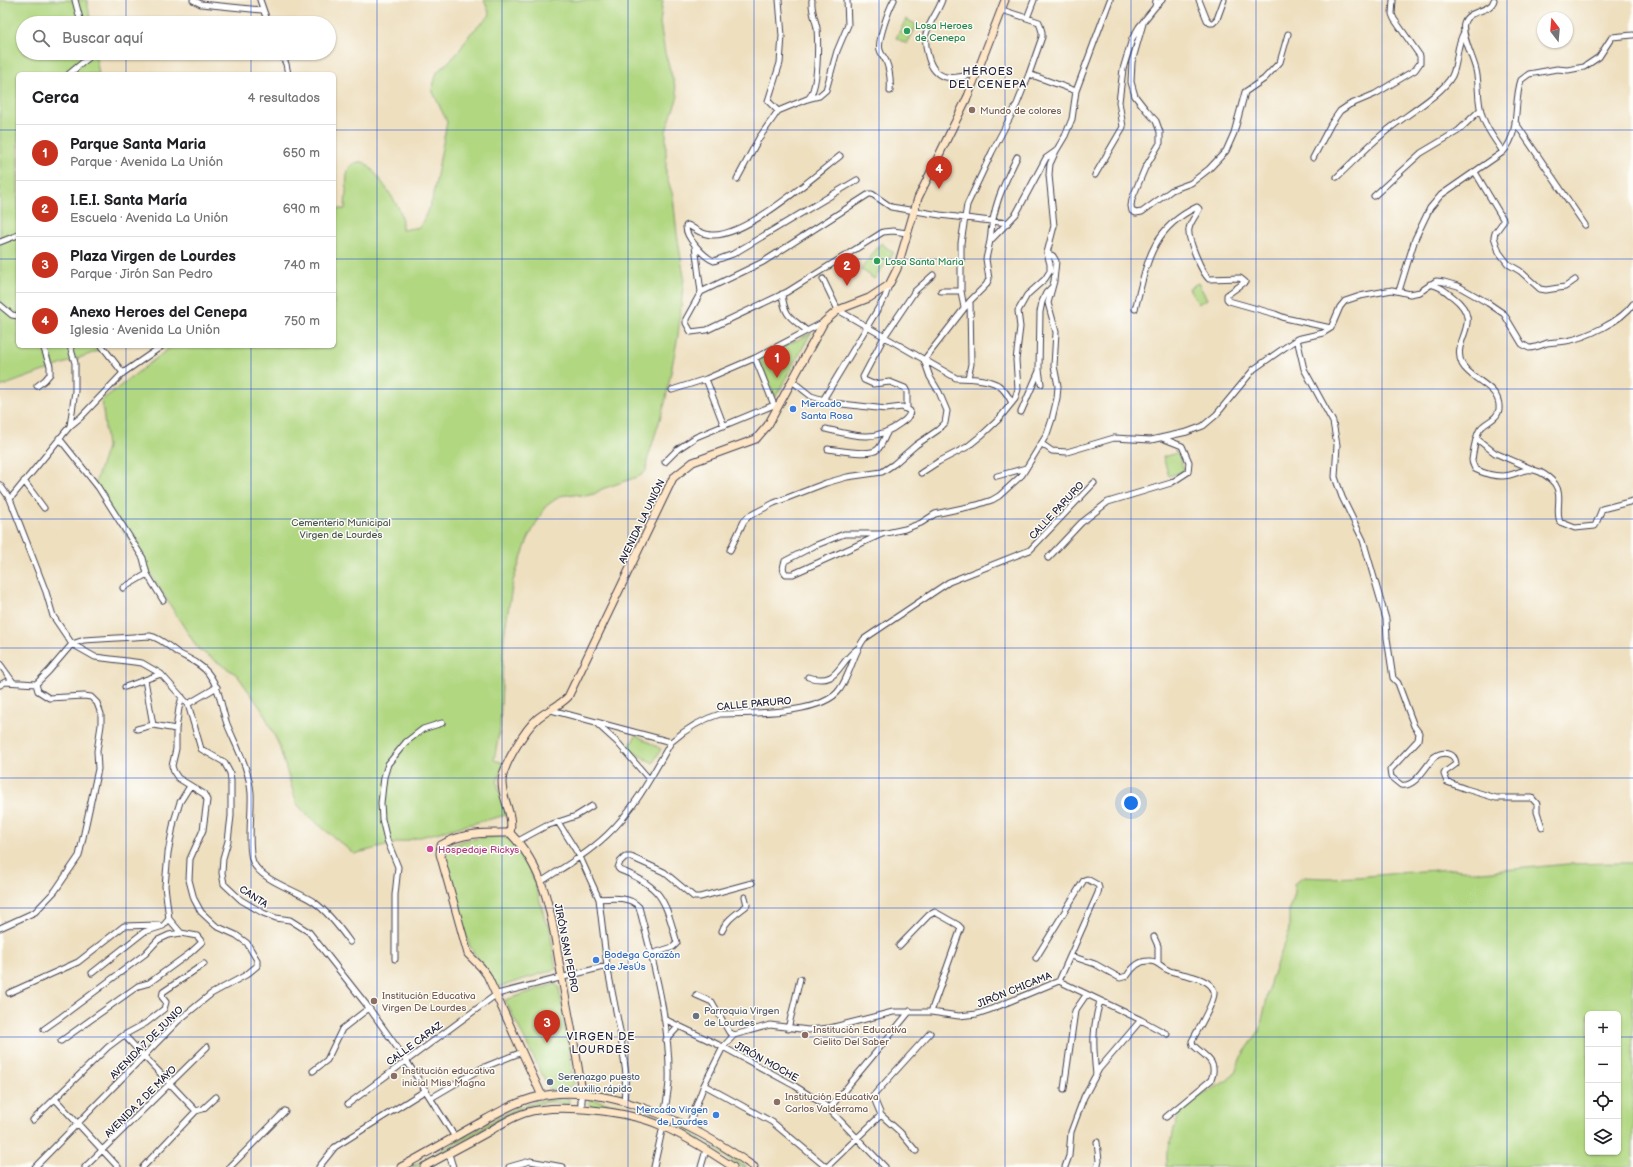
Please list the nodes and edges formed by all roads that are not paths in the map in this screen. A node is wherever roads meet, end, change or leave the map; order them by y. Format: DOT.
graph roads {
  1 [pos="75,0"];
  2 [pos="193,0"];
  3 [pos="260,0"];
  4 [pos="779,0"];
  5 [pos="812,0"];
  6 [pos="847,0"];
  7 [pos="894,0"];
  8 [pos="942,0"];
  9 [pos="1005,0"];
  10 [pos="1034,0"];
  11 [pos="1110,0"];
  12 [pos="1156,0"];
  13 [pos="1162,0"];
  14 [pos="1199,0"];
  15 [pos="1224,0"];
  16 [pos="1394,0"];
  17 [pos="1494,0"];
  18 [pos="1155,7"];
  19 [pos="262,10"];
  20 [pos="1002,10"];
  21 [pos="79,16"];
  22 [pos="265,16"];
  23 [pos="1027,18"];
  24 [pos="1144,20"];
  25 [pos="1464,32"];
  26 [pos="1288,34"];
  27 [pos="1633,35"];
  28 [pos="86,60"];
  29 [pos="284,60"];
  30 [pos="71,72"];
  31 [pos="288,72"];
  32 [pos="975,74"];
  33 [pos="1029,74"];
  34 [pos="890,91"];
  35 [pos="1076,91"];
  36 [pos="807,99"];
  37 [pos="1480,110"];
  38 [pos="778,111"];
  39 [pos="1515,122"];
  40 [pos="1056,151"];
  41 [pos="1503,152"];
  42 [pos="840,156"];
  43 [pos="1017,157"];
  44 [pos="1313,158"];
  45 [pos="1475,172"];
  46 [pos="1095,175"];
  47 [pos="1337,177"];
  48 [pos="737,179"];
  49 [pos="857,180"];
  50 [pos="1374,196"];
  51 [pos="913,211"];
  52 [pos="965,218"];
  53 [pos="992,222"];
  54 [pos="1008,223"];
  55 [pos="1584,225"];
  56 [pos="907,232"];
  57 [pos="16,236"];
  58 [pos="990,241"];
  59 [pos="0,242"];
  60 [pos="695,246"];
  61 [pos="1047,252"];
  62 [pos="933,275"];
  63 [pos="823,280"];
  64 [pos="1575,280"];
  65 [pos="1430,284"];
  66 [pos="889,285"];
  67 [pos="1053,286"];
  68 [pos="941,291"];
  69 [pos="961,291"];
  70 [pos="1400,291"];
  71 [pos="701,292"];
  72 [pos="782,294"];
  73 [pos="970,301"];
  74 [pos="1633,304"];
  75 [pos="0,305"];
  76 [pos="964,308"];
  77 [pos="1135,309"];
  78 [pos="838,310"];
  79 [pos="16,316"];
  80 [pos="824,322"];
  81 [pos="866,326"];
  82 [pos="1331,328"];
  83 [pos="807,331"];
  84 [pos="884,337"];
  85 [pos="1297,339"];
  86 [pos="44,348"];
  87 [pos="71,348"];
  88 [pos="104,348"];
  89 [pos="159,348"];
  90 [pos="755,358"];
  91 [pos="924,360"];
  92 [pos="1039,369"];
  93 [pos="123,373"];
  94 [pos="968,378"];
  95 [pos="706,379"];
  96 [pos="792,381"];
  97 [pos="1041,384"];
  98 [pos="37,386"];
  99 [pos="672,390"];
  100 [pos="824,400"];
  101 [pos="1012,403"];
  102 [pos="777,405"];
  103 [pos="907,408"];
  104 [pos="1021,412"];
  105 [pos="70,426"];
  106 [pos="724,426"];
  107 [pos="826,429"];
  108 [pos="887,433"];
  109 [pos="60,438"];
  110 [pos="1161,438"];
  111 [pos="1477,439"];
  112 [pos="1042,444"];
  113 [pos="828,450"];
  114 [pos="665,462"];
  115 [pos="1026,468"];
  116 [pos="1532,469"];
  117 [pos="922,473"];
  118 [pos="997,476"];
  119 [pos="24,481"];
  120 [pos="1094,483"];
  121 [pos="0,485"];
  122 [pos="10,499"];
  123 [pos="1633,501"];
  124 [pos="44,508"];
  125 [pos="882,534"];
  126 [pos="730,550"];
  127 [pos="1048,558"];
  128 [pos="147,574"];
  129 [pos="123,588"];
  130 [pos="163,600"];
  131 [pos="72,644"];
  132 [pos="857,648"];
  133 [pos="0,664"];
  134 [pos="161,674"];
  135 [pos="808,677"];
  136 [pos="145,680"];
  137 [pos="13,682"];
  138 [pos="36,684"];
  139 [pos="0,685"];
  140 [pos="125,687"];
  141 [pos="217,687"];
  142 [pos="182,696"];
  143 [pos="188,704"];
  144 [pos="551,710"];
  145 [pos="442,723"];
  146 [pos="596,723"];
  147 [pos="154,725"];
  148 [pos="137,729"];
  149 [pos="176,729"];
  150 [pos="671,742"];
  151 [pos="649,779"];
  152 [pos="190,786"];
  153 [pos="592,806"];
  154 [pos="558,822"];
  155 [pos="1542,827"];
  156 [pos="510,833"];
  157 [pos="518,841"];
  158 [pos="580,857"];
  159 [pos="542,881"];
  160 [pos="752,883"];
  161 [pos="745,897"];
  162 [pos="599,899"];
  163 [pos="169,919"];
  164 [pos="162,926"];
  165 [pos="0,928"];
  166 [pos="722,931"];
  167 [pos="181,933"];
  168 [pos="1154,936"];
  169 [pos="350,942"];
  170 [pos="899,946"];
  171 [pos="651,954"];
  172 [pos="1071,956"];
  173 [pos="1036,958"];
  174 [pos="395,959"];
  175 [pos="1158,962"];
  176 [pos="204,964"];
  177 [pos="607,966"];
  178 [pos="92,972"];
  179 [pos="562,976"];
  180 [pos="800,979"];
  181 [pos="1059,981"];
  182 [pos="9,993"];
  183 [pos="497,994"];
  184 [pos="696,995"];
  185 [pos="1086,995"];
  186 [pos="1100,1001"];
  187 [pos="369,1008"];
  188 [pos="910,1011"];
  189 [pos="931,1012"];
  190 [pos="664,1019"];
  191 [pos="1142,1020"];
  192 [pos="679,1026"];
  193 [pos="788,1028"];
  194 [pos="44,1029"];
  195 [pos="930,1033"];
  196 [pos="1167,1034"];
  197 [pos="734,1035"];
  198 [pos="124,1036"];
  199 [pos="666,1040"];
  200 [pos="61,1041"];
  201 [pos="207,1047"];
  202 [pos="723,1047"];
  203 [pos="522,1052"];
  204 [pos="144,1057"];
  205 [pos="406,1060"];
  206 [pos="313,1071"];
  207 [pos="1096,1076"];
  208 [pos="169,1083"];
  209 [pos="704,1085"];
  210 [pos="1064,1089"];
  211 [pos="426,1090"];
  212 [pos="582,1093"];
  213 [pos="542,1096"];
  214 [pos="216,1097"];
  215 [pos="431,1098"];
  216 [pos="55,1099"];
  217 [pos="624,1102"];
  218 [pos="348,1104"];
  219 [pos="581,1109"];
  220 [pos="829,1109"];
  221 [pos="196,1111"];
  222 [pos="285,1111"];
  223 [pos="882,1115"];
  224 [pos="664,1116"];
  225 [pos="1166,1117"];
  226 [pos="33,1120"];
  227 [pos="79,1123"];
  228 [pos="662,1126"];
  229 [pos="688,1127"];
  230 [pos="455,1137"];
  231 [pos="856,1138"];
  232 [pos="1097,1142"];
  233 [pos="103,1150"];
  234 [pos="706,1150"];
  235 [pos="916,1151"];
  236 [pos="449,1154"];
  237 [pos="35,1167"];
  238 [pos="85,1167"];
  239 [pos="118,1167"];
  240 [pos="143,1167"];
  241 [pos="230,1167"];
  242 [pos="319,1167"];
  243 [pos="401,1167"];
  244 [pos="424,1167"];
  245 [pos="453,1167"];
  246 [pos="509,1167"];
  247 [pos="563,1167"];
  248 [pos="654,1167"];
  249 [pos="701,1167"];
  250 [pos="733,1167"];
  251 [pos="754,1167"];
  252 [pos="827,1167"];
  253 [pos="885,1167"];
  254 [pos="1065,1167"];
  255 [pos="1097,1167"];
  1 -- 21 [label="street"];
  2 -- 19 [label="street"];
  3 -- 19 [label="street"];
  4 -- 38 [label="street"];
  5 -- 36 [label="street"];
  6 -- 36 [label="street"];
  7 -- 34 [label="street"];
  8 -- 32 [label="street"];
  9 -- 20 [label="main road"];
  10 -- 23 [label="street"];
  11 -- 35 [label="street"];
  12 -- 18 [label="street"];
  13 -- 18 [label="street"];
  14 -- 15 [label="street"];
  16 -- 44 [label="street"];
  17 -- 25 [label="street"];
  18 -- 24 [label="street"];
  19 -- 22 [label="street"];
  20 -- 23 [label="street"];
  20 -- 32 [label="main road"];
  23 -- 33 [label="street"];
  24 -- 26 [label="street"];
  24 -- 46 [label="street"];
  25 -- 37 [label="street"];
  25 -- 47 [label="street"];
  27 -- 39 [label="street"];
  28 -- 30 [label="street"];
  29 -- 31 [label="street"];
  32 -- 51 [label="main road"];
  33 -- 35 [label="street"];
  33 -- 52 [label="street"];
  35 -- 40 [label="street"];
  36 -- 38 [label="street"];
  37 -- 41 [label="street"];
  37 -- 50 [label="street"];
  38 -- 48 [label="street"];
  39 -- 41 [label="street"];
  39 -- 55 [label="street"];
  40 -- 54 [label="street"];
  40 -- 61 [label="street"];
  41 -- 45 [label="street"];
  42 -- 60 [label="street"];
  43 -- 53 [label="street"];
  45 -- 64 [label="street"];
  45 -- 70 [label="street"];
  49 -- 60 [label="street"];
  51 -- 52 [label="street"];
  51 -- 56 [label="main road"];
  51 -- 71 [label="street"];
  52 -- 53 [label="street"];
  52 -- 69 [label="street"];
  53 -- 54 [label="street"];
  53 -- 58 [label="street"];
  54 -- 58 [label="street"];
  56 -- 66 [label="main road"];
  56 -- 72 [label="street"];
  57 -- 59 [label="street"];
  58 -- 73 [label="street"];
  60 -- 71 [label="street"];
  61 -- 67 [label="street"];
  61 -- 101 [label="street"];
  62 -- 84 [label="street"];
  63 -- 78 [label="street"];
  65 -- 70 [label="street"];
  65 -- 74 [label="street"];
  65 -- 111 [label="street"];
  66 -- 78 [label="main road, AVENIDA LA UNIÓN"];
  66 -- 81 [label="street"];
  67 -- 92 [label="street"];
  67 -- 112 [label="street"];
  68 -- 69 [label="street"];
  69 -- 76 [label="street"];
  70 -- 82 [label="street"];
  71 -- 72 [label="street"];
  72 -- 83 [label="street"];
  73 -- 76 [label="street"];
  73 -- 94 [label="street"];
  75 -- 79 [label="street"];
  76 -- 91 [label="street"];
  77 -- 82 [label="street"];
  78 -- 80 [label="main road, AVENIDA LA UNIÓN"];
  78 -- 81 [label="street"];
  80 -- 83 [label="street"];
  80 -- 96 [label="main road, AVENIDA LA UNIÓN"];
  81 -- 84 [label="street"];
  81 -- 100 [label="street"];
  82 -- 85 [label="street"];
  83 -- 90 [label="street"];
  84 -- 91 [label="street"];
  84 -- 103 [label="street"];
  85 -- 110 [label="street"];
  85 -- 155 [label="street"];
  86 -- 98 [label="street"];
  87 -- 105 [label="street"];
  88 -- 93 [label="street"];
  89 -- 93 [label="street"];
  90 -- 95 [label="street"];
  90 -- 102 [label="street"];
  91 -- 94 [label="street"];
  91 -- 126 [label="street"];
  92 -- 97 [label="street"];
  92 -- 104 [label="street"];
  93 -- 105 [label="street"];
  94 -- 101 [label="street"];
  95 -- 99 [label="street"];
  95 -- 106 [label="street"];
  96 -- 100 [label="street"];
  96 -- 102 [label="main road, AVENIDA LA UNIÓN"];
  100 -- 103 [label="street"];
  101 -- 117 [label="street"];
  102 -- 106 [label="street"];
  102 -- 144 [label="main road, AVENIDA LA UNIÓN"];
  103 -- 108 [label="street"];
  105 -- 109 [label="street"];
  106 -- 114 [label="street"];
  107 -- 108 [label="street"];
  108 -- 113 [label="street"];
  109 -- 119 [label="street"];
  109 -- 128 [label="street"];
  110 -- 112 [label="street"];
  110 -- 127 [label="street"];
  111 -- 116 [label="street"];
  111 -- 116 [label="street"];
  112 -- 115 [label="street"];
  115 -- 118 [label="street"];
  115 -- 125 [label="street"];
  116 -- 123 [label="street"];
  119 -- 122 [label="street"];
  119 -- 124 [label="street"];
  120 -- 132 [label="street, CALLE PARURO"];
  121 -- 122 [label="street"];
  122 -- 131 [label="street"];
  125 -- 125 [label="street"];
  128 -- 129 [label="street"];
  128 -- 130 [label="street"];
  131 -- 134 [label="street, CANTA"];
  131 -- 138 [label="street"];
  131 -- 141 [label="street"];
  132 -- 135 [label="street"];
  132 -- 150 [label="street, CALLE PARURO"];
  133 -- 137 [label="street"];
  134 -- 136 [label="street"];
  134 -- 142 [label="street, CANTA"];
  136 -- 140 [label="street"];
  136 -- 147 [label="street"];
  137 -- 138 [label="street"];
  137 -- 139 [label="street"];
  138 -- 165 [label="street"];
  141 -- 143 [label="street"];
  141 -- 169 [label="street"];
  142 -- 143 [label="street, CANTA"];
  142 -- 149 [label="street, AVENIDA 7 DE JUNIO"];
  143 -- 187 [label="street, CANTA"];
  144 -- 146 [label="street"];
  144 -- 156 [label="main road, AVENIDA LA UNIÓN"];
  145 -- 174 [label="street"];
  146 -- 150 [label="street"];
  146 -- 151 [label="street"];
  147 -- 148 [label="street"];
  147 -- 149 [label="street"];
  149 -- 152 [label="street, AVENIDA 7 DE JUNIO"];
  150 -- 151 [label="street, CALLE PARURO"];
  151 -- 158 [label="street, CALLE PARURO"];
  152 -- 163 [label="street"];
  152 -- 204 [label="street, AVENIDA 7 DE JUNIO"];
  153 -- 154 [label="street"];
  154 -- 157 [label="street"];
  154 -- 158 [label="street"];
  156 -- 157 [label="main road, JIRÓN SAN PEDRO"];
  156 -- 183 [label="main road"];
  157 -- 159 [label="main road, JIRÓN SAN PEDRO"];
  158 -- 159 [label="street, CALLE PARURO"];
  158 -- 162 [label="street"];
  159 -- 179 [label="main road, JIRÓN SAN PEDRO"];
  160 -- 171 [label="street"];
  161 -- 166 [label="street"];
  162 -- 171 [label="street"];
  162 -- 177 [label="street"];
  163 -- 164 [label="street"];
  163 -- 167 [label="street"];
  164 -- 178 [label="street"];
  164 -- 182 [label="street"];
  167 -- 194 [label="street"];
  167 -- 200 [label="street"];
  168 -- 175 [label="street"];
  170 -- 189 [label="street"];
  171 -- 190 [label="street"];
  172 -- 173 [label="street"];
  172 -- 175 [label="street"];
  172 -- 181 [label="street"];
  175 -- 225 [label="street"];
  176 -- 198 [label="street"];
  177 -- 179 [label="street, CALLE CARAZ"];
  177 -- 217 [label="street"];
  179 -- 183 [label="street, CALLE CARAZ"];
  179 -- 212 [label="main road, JIRÓN SAN PEDRO"];
  180 -- 193 [label="street"];
  181 -- 185 [label="street, JIRÓN CHICAMA"];
  181 -- 189 [label="street, JIRÓN CHICAMA"];
  183 -- 203 [label="main road"];
  183 -- 205 [label="street, CALLE CARAZ"];
  184 -- 197 [label="street"];
  185 -- 186 [label="street, JIRÓN CHICAMA"];
  185 -- 210 [label="street"];
  186 -- 191 [label="street, JIRÓN CHICAMA"];
  186 -- 207 [label="street"];
  187 -- 205 [label="street, CANTA"];
  187 -- 206 [label="street"];
  188 -- 189 [label="street, JIRÓN CHICAMA"];
  188 -- 193 [label="street, JIRÓN CHICAMA"];
  188 -- 220 [label="street"];
  190 -- 192 [label="street, JIRÓN MOCHE"];
  190 -- 199 [label="street"];
  191 -- 196 [label="street, JIRÓN CHICAMA"];
  191 -- 207 [label="street"];
  192 -- 199 [label="street"];
  192 -- 202 [label="street, JIRÓN MOCHE"];
  193 -- 197 [label="street, JIRÓN CHICAMA"];
  195 -- 223 [label="street"];
  197 -- 202 [label="street"];
  198 -- 204 [label="street"];
  198 -- 216 [label="street"];
  199 -- 224 [label="street"];
  201 -- 208 [label="street, AVENIDA 2 DE MAYO"];
  202 -- 209 [label="street"];
  202 -- 220 [label="street, JIRÓN MOCHE"];
  203 -- 213 [label="main road"];
  203 -- 215 [label="street"];
  204 -- 208 [label="street"];
  204 -- 227 [label="street, AVENIDA 7 DE JUNIO"];
  205 -- 211 [label="street, CANTA"];
  205 -- 218 [label="street, CALLE CARAZ"];
  207 -- 254 [label="street"];
  208 -- 221 [label="street"];
  208 -- 233 [label="street, AVENIDA 2 DE MAYO"];
  209 -- 229 [label="street"];
  209 -- 252 [label="street"];
  211 -- 215 [label="street, CANTA"];
  211 -- 242 [label="street"];
  212 -- 213 [label="main road"];
  212 -- 217 [label="main road"];
  212 -- 219 [label="street, JIRÓN SAN PEDRO"];
  213 -- 230 [label="main road"];
  214 -- 221 [label="street"];
  215 -- 230 [label="street, CANTA"];
  216 -- 226 [label="street"];
  216 -- 227 [label="street"];
  217 -- 224 [label="main road"];
  219 -- 228 [label="main road"];
  219 -- 236 [label="main road"];
  220 -- 231 [label="street, JIRÓN MOCHE"];
  221 -- 240 [label="street"];
  222 -- 241 [label="street"];
  223 -- 231 [label="street"];
  223 -- 235 [label="street"];
  224 -- 229 [label="main road"];
  227 -- 233 [label="street"];
  227 -- 237 [label="street, AVENIDA 7 DE JUNIO"];
  228 -- 234 [label="main road"];
  228 -- 248 [label="street"];
  229 -- 251 [label="main road"];
  230 -- 243 [label="main road"];
  231 -- 252 [label="street"];
  231 -- 253 [label="street, JIRÓN MOCHE"];
  232 -- 255 [label="street"];
  233 -- 238 [label="street, AVENIDA 2 DE MAYO"];
  233 -- 239 [label="street"];
  234 -- 249 [label="street"];
  234 -- 250 [label="main road"];
  236 -- 244 [label="main road"];
  236 -- 245 [label="street"];
  246 -- 247 [label="street"];
}
